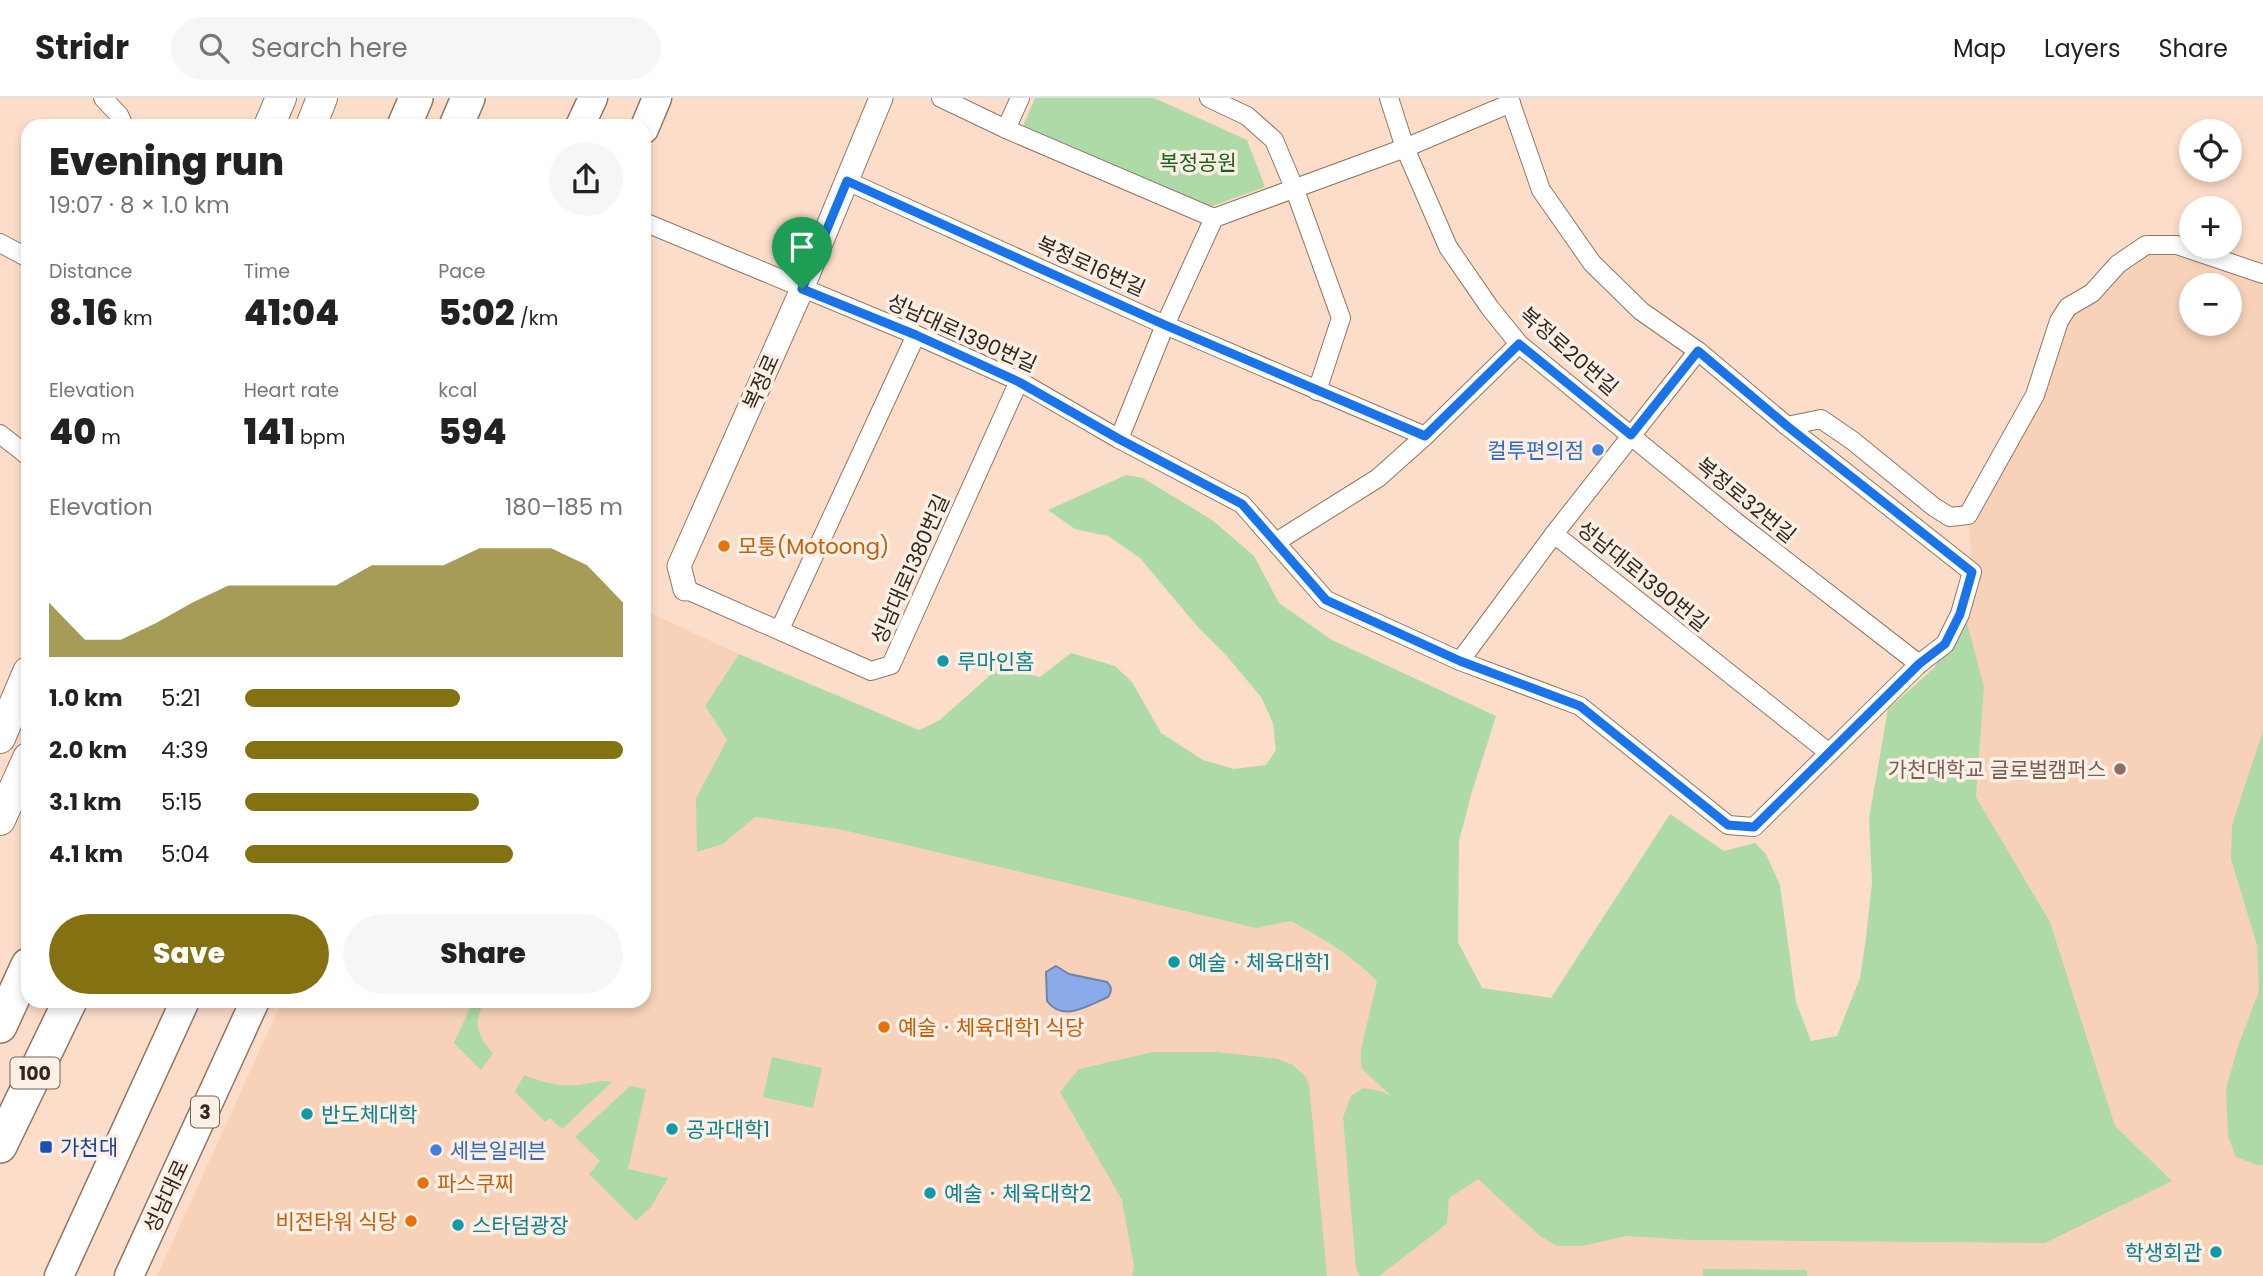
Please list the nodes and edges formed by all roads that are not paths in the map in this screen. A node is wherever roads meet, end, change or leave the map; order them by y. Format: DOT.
graph roads {
  1 [pos="103,98"];
  2 [pos="281,98"];
  3 [pos="322,98"];
  4 [pos="416,98"];
  5 [pos="468,98"];
  6 [pos="593,98"];
  7 [pos="657,98"];
  8 [pos="881,98"];
  9 [pos="941,98"];
  10 [pos="1020,98"];
  11 [pos="1209,98"];
  12 [pos="1390,98"];
  13 [pos="1510,101"];
  14 [pos="121,119"];
  15 [pos="273,119"];
  16 [pos="314,119"];
  17 [pos="407,119"];
  18 [pos="459,119"];
  19 [pos="583,119"];
  20 [pos="648,119"];
  21 [pos="1006,129"];
  22 [pos="1405,148"];
  23 [pos="847,181"];
  24 [pos="1294,190"];
  25 [pos="1214,218"];
  26 [pos="651,225"];
  27 [pos="0,243"];
  28 [pos="21,254"];
  29 [pos="2263,274"];
  30 [pos="802,289"];
  31 [pos="1165,325"];
  32 [pos="916,335"];
  33 [pos="1519,344"];
  34 [pos="1698,351"];
  35 [pos="1019,382"];
  36 [pos="1317,391"];
  37 [pos="1787,426"];
  38 [pos="0,434"];
  39 [pos="1631,435"];
  40 [pos="1425,436"];
  41 [pos="1119,439"];
  42 [pos="21,450"];
  43 [pos="1554,534"];
  44 [pos="1276,542"];
  45 [pos="685,589"];
  46 [pos="780,629"];
  47 [pos="1460,661"];
  48 [pos="1919,664"];
  49 [pos="21,688"];
  50 [pos="0,738"];
  51 [pos="1828,752"];
  52 [pos="21,774"];
  53 [pos="0,820"];
  54 [pos="21,980"];
  55 [pos="67,1008"];
  56 [pos="182,1008"];
  57 [pos="253,1008"];
  58 [pos="0,1026"];
  59 [pos="0,1146"];
  60 [pos="59,1276"];
  61 [pos="129,1276"];
  1 -- 14 [label="street"];
  2 -- 15 [label="highway"];
  3 -- 16 [label="highway"];
  4 -- 17 [label="highway"];
  5 -- 18 [label="highway"];
  6 -- 19 [label="main road"];
  7 -- 20 [label="main road"];
  8 -- 23 [label="street, 복정로"];
  9 -- 21 [label="street"];
  10 -- 21 [label="street"];
  11 -- 24 [label="street"];
  12 -- 22 [label="street, 복정로20번길"];
  13 -- 22 [label="street"];
  13 -- 34 [label="street"];
  21 -- 25 [label="street"];
  22 -- 24 [label="street"];
  22 -- 33 [label="street, 복정로20번길"];
  23 -- 30 [label="street, 복정로"];
  23 -- 31 [label="street, 복정로16번길"];
  24 -- 25 [label="street"];
  24 -- 36 [label="street"];
  25 -- 31 [label="street"];
  26 -- 30 [label="street, 성남대로1390번길"];
  27 -- 28 [label="street"];
  29 -- 37 [label="street"];
  30 -- 32 [label="street, 성남대로1390번길"];
  30 -- 45 [label="street, 복정로"];
  31 -- 36 [label="street, 복정로16번길"];
  31 -- 41 [label="street"];
  32 -- 35 [label="street, 성남대로1390번길"];
  32 -- 46 [label="street"];
  33 -- 39 [label="street, 복정로20번길"];
  33 -- 40 [label="street"];
  34 -- 37 [label="street"];
  34 -- 39 [label="street"];
  35 -- 41 [label="street, 성남대로1390번길"];
  35 -- 46 [label="street, 성남대로1380번길"];
  36 -- 40 [label="street, 복정로16번길"];
  37 -- 48 [label="street, 성남대로1390번길"];
  38 -- 42 [label="street"];
  39 -- 43 [label="street"];
  39 -- 48 [label="street, 복정로32번길"];
  40 -- 44 [label="street"];
  41 -- 44 [label="street, 성남대로1390번길"];
  43 -- 47 [label="street, 성남대로1390번길"];
  43 -- 51 [label="street, 성남대로1390번길"];
  44 -- 47 [label="street, 성남대로1390번길"];
  45 -- 46 [label="street, 성남대로1380번길"];
  47 -- 51 [label="street, 성남대로1390번길"];
  48 -- 51 [label="street, 성남대로1390번길"];
  49 -- 50 [label="highway"];
  52 -- 53 [label="highway"];
  54 -- 58 [label="highway"];
  55 -- 59 [label="highway, 100"];
  56 -- 60 [label="main road"];
  57 -- 61 [label="main road, 성남대로 / 3"];
}
